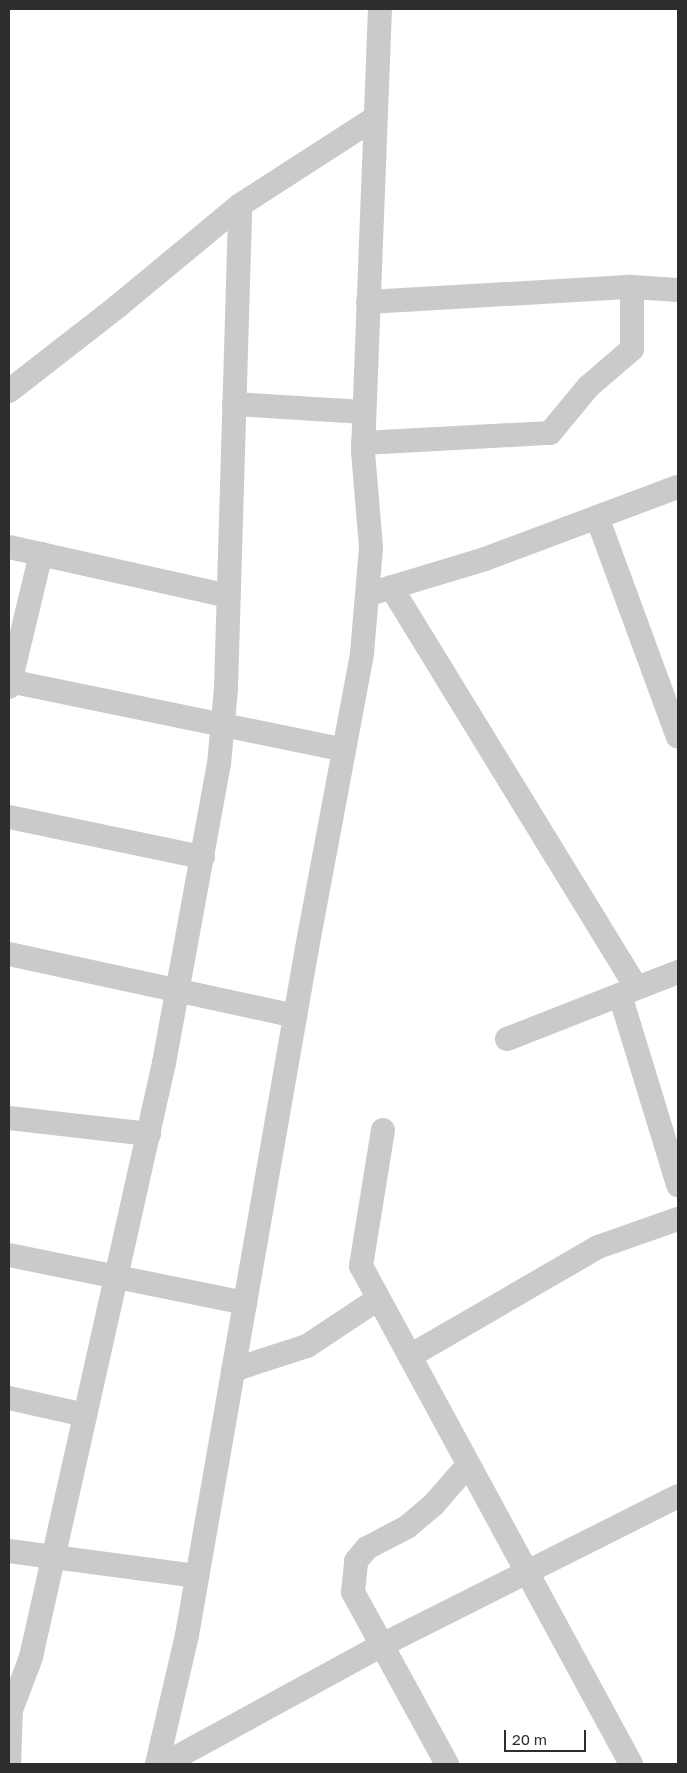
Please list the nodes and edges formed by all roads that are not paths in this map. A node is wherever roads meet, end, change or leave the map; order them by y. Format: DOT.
graph roads {
  1 [pos="380,9"];
  2 [pos="375,118"];
  3 [pos="240,205"];
  4 [pos="632,287"];
  5 [pos="678,290"];
  6 [pos="368,302"];
  7 [pos="9,391"];
  8 [pos="234,404"];
  9 [pos="364,412"];
  10 [pos="363,443"];
  11 [pos="678,487"];
  12 [pos="597,518"];
  13 [pos="9,547"];
  14 [pos="41,554"];
  15 [pos="391,587"];
  16 [pos="367,594"];
  17 [pos="229,596"];
  18 [pos="9,683"];
  19 [pos="223,724"];
  20 [pos="678,737"];
  21 [pos="344,750"];
  22 [pos="9,817"];
  23 [pos="203,857"];
  24 [pos="9,954"];
  25 [pos="678,972"];
  26 [pos="178,990"];
  27 [pos="628,992"];
  28 [pos="295,1016"];
  29 [pos="507,1039"];
  30 [pos="9,1118"];
  31 [pos="383,1130"];
  32 [pos="149,1134"];
  33 [pos="678,1185"];
  34 [pos="678,1219"];
  35 [pos="9,1255"];
  36 [pos="116,1279"];
  37 [pos="378,1298"];
  38 [pos="245,1302"];
  39 [pos="410,1356"];
  40 [pos="233,1370"];
  41 [pos="9,1398"];
  42 [pos="85,1416"];
  43 [pos="468,1465"];
  44 [pos="678,1496"];
  45 [pos="9,1551"];
  46 [pos="53,1559"];
  47 [pos="526,1572"];
  48 [pos="197,1576"];
  49 [pos="382,1645"];
  50 [pos="10,1710"];
  51 [pos="9,1764"];
  52 [pos="157,1764"];
  53 [pos="164,1764"];
  54 [pos="448,1764"];
  55 [pos="630,1764"];
  1 -- 2 [label="street"];
  2 -- 3 [label="street"];
  2 -- 6 [label="street"];
  3 -- 7 [label="street"];
  3 -- 8 [label="street"];
  4 -- 5 [label="street"];
  4 -- 6 [label="street"];
  4 -- 10 [label="street"];
  6 -- 9 [label="street"];
  8 -- 9 [label="street"];
  8 -- 17 [label="street"];
  9 -- 10 [label="street"];
  10 -- 16 [label="street"];
  11 -- 12 [label="street"];
  12 -- 15 [label="street"];
  12 -- 20 [label="street"];
  13 -- 14 [label="street"];
  14 -- 17 [label="street"];
  14 -- 18 [label="street"];
  15 -- 16 [label="street"];
  15 -- 27 [label="street"];
  16 -- 21 [label="street"];
  17 -- 19 [label="street"];
  18 -- 19 [label="street"];
  19 -- 21 [label="street"];
  19 -- 23 [label="street"];
  21 -- 28 [label="street"];
  22 -- 23 [label="street"];
  23 -- 26 [label="street"];
  24 -- 26 [label="street"];
  25 -- 27 [label="street"];
  26 -- 28 [label="street"];
  26 -- 32 [label="street"];
  27 -- 29 [label="street"];
  27 -- 33 [label="street"];
  28 -- 38 [label="street"];
  30 -- 32 [label="street"];
  31 -- 37 [label="street"];
  32 -- 36 [label="street"];
  34 -- 39 [label="street"];
  35 -- 36 [label="street"];
  36 -- 38 [label="street"];
  36 -- 42 [label="street"];
  37 -- 39 [label="street"];
  37 -- 40 [label="street"];
  38 -- 40 [label="street"];
  39 -- 43 [label="street"];
  40 -- 48 [label="street"];
  41 -- 42 [label="street"];
  42 -- 46 [label="street"];
  43 -- 47 [label="street"];
  43 -- 49 [label="street"];
  44 -- 47 [label="street"];
  45 -- 46 [label="street"];
  46 -- 48 [label="street"];
  46 -- 50 [label="street"];
  47 -- 49 [label="street"];
  47 -- 55 [label="street"];
  48 -- 52 [label="street"];
  49 -- 53 [label="street"];
  49 -- 54 [label="street"];
  50 -- 51 [label="street"];
}
